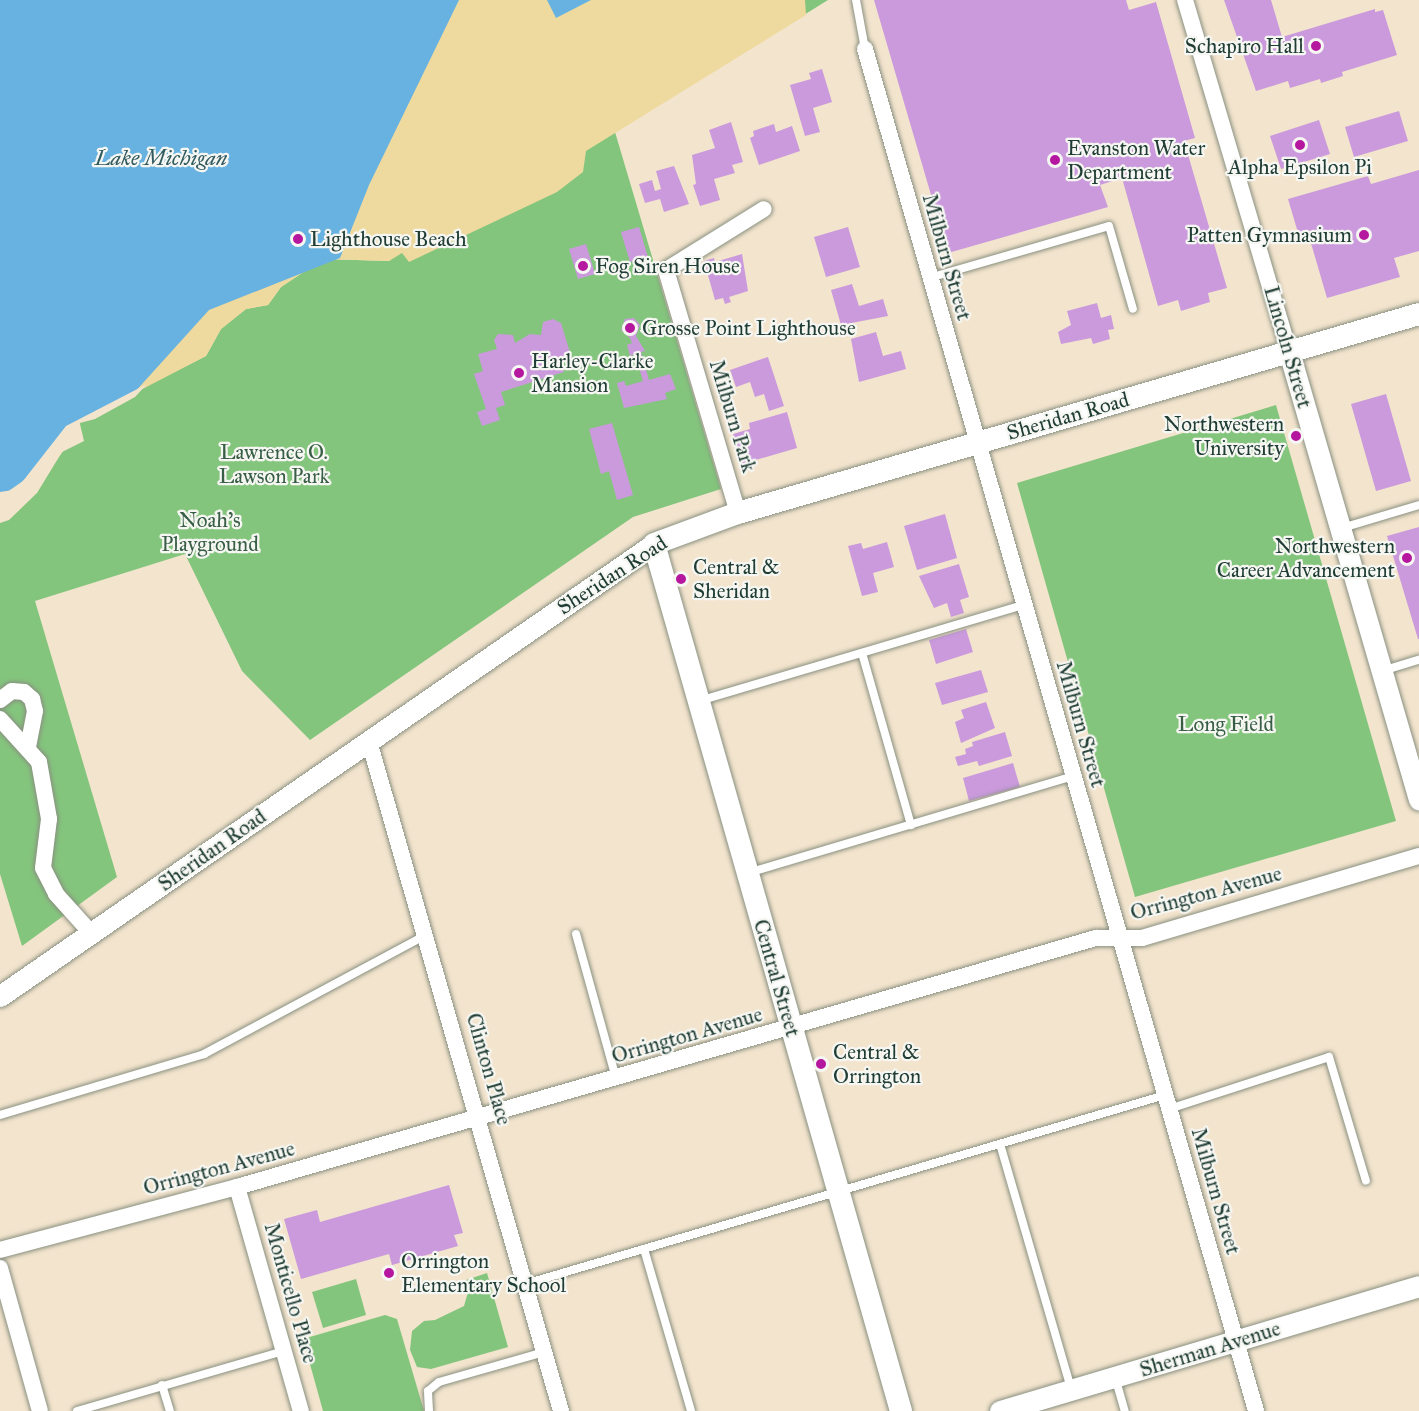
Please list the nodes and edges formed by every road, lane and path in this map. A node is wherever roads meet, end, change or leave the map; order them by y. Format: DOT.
graph roads {
  1 [pos="856,0"];
  2 [pos="1185,0"];
  3 [pos="865,50"];
  4 [pos="764,209"];
  5 [pos="929,278"];
  6 [pos="1133,309"];
  7 [pos="1419,314"];
  8 [pos="1289,352"];
  9 [pos="976,443"];
  10 [pos="1419,505"];
  11 [pos="738,513"];
  12 [pos="1341,528"];
  13 [pos="654,544"];
  14 [pos="1023,605"];
  15 [pos="862,653"];
  16 [pos="1419,660"];
  17 [pos="1382,671"];
  18 [pos="0,700"];
  19 [pos="698,701"];
  20 [pos="0,719"];
  21 [pos="369,741"];
  22 [pos="28,748"];
  23 [pos="1073,776"];
  24 [pos="1419,799"];
  25 [pos="911,825"];
  26 [pos="1419,856"];
  27 [pos="748,874"];
  28 [pos="91,933"];
  29 [pos="427,934"];
  30 [pos="576,934"];
  31 [pos="1119,938"];
  32 [pos="0,996"];
  33 [pos="792,1029"];
  34 [pos="616,1079"];
  35 [pos="1167,1102"];
  36 [pos="0,1115"];
  37 [pos="480,1118"];
  38 [pos="1000,1144"];
  39 [pos="1366,1181"];
  40 [pos="237,1187"];
  41 [pos="838,1192"];
  42 [pos="644,1249"];
  43 [pos="0,1250"];
  44 [pos="0,1268"];
  45 [pos="525,1284"];
  46 [pos="1419,1286"];
  47 [pos="1236,1341"];
  48 [pos="284,1351"];
  49 [pos="544,1352"];
  50 [pos="1115,1377"];
  51 [pos="162,1385"];
  52 [pos="1071,1390"];
  53 [pos="1022,1408"];
  54 [pos="40,1411"];
  55 [pos="77,1411"];
  56 [pos="170,1411"];
  57 [pos="301,1411"];
  58 [pos="429,1411"];
  59 [pos="561,1411"];
  60 [pos="691,1411"];
  61 [pos="901,1411"];
  62 [pos="1000,1411"];
  63 [pos="1125,1411"];
  64 [pos="1256,1411"];
  1 -- 3 [label="lane"];
  2 -- 8 [label="street, Lincoln Street"];
  3 -- 5 [label="street, Milburn Street"];
  4 -- 11 [label="street, Milburn Park"];
  5 -- 6 [label="lane"];
  5 -- 9 [label="street, Milburn Street"];
  7 -- 8 [label="main road, Sheridan Road"];
  8 -- 9 [label="main road, Sheridan Road"];
  8 -- 12 [label="street, Lincoln Street"];
  9 -- 11 [label="main road, Sheridan Road"];
  9 -- 14 [label="street, Milburn Street"];
  10 -- 12 [label="lane"];
  11 -- 13 [label="main road, Sheridan Road"];
  12 -- 17 [label="street, Lincoln Street"];
  13 -- 19 [label="main road, Central Street"];
  13 -- 21 [label="street, Sheridan Road"];
  14 -- 15 [label="lane"];
  14 -- 23 [label="street, Milburn Street"];
  15 -- 19 [label="lane"];
  15 -- 25 [label="lane"];
  16 -- 17 [label="lane"];
  17 -- 24 [label="street, Lincoln Street"];
  18 -- 22 [label="street"];
  19 -- 27 [label="main road, Central Street"];
  20 -- 22 [label="street"];
  21 -- 28 [label="street, Sheridan Road"];
  21 -- 29 [label="street, Clinton Place"];
  22 -- 28 [label="street"];
  23 -- 25 [label="lane"];
  23 -- 31 [label="street, Milburn Street"];
  25 -- 27 [label="lane"];
  26 -- 31 [label="street, Orrington Avenue"];
  27 -- 33 [label="main road, Central Street"];
  28 -- 32 [label="street, Sheridan Road"];
  29 -- 36 [label="lane"];
  29 -- 37 [label="street, Clinton Place"];
  30 -- 34 [label="lane"];
  31 -- 33 [label="street, Orrington Avenue"];
  31 -- 35 [label="street, Milburn Street"];
  33 -- 34 [label="street, Orrington Avenue"];
  33 -- 41 [label="main road, Central Street"];
  34 -- 37 [label="street, Orrington Avenue"];
  35 -- 38 [label="lane"];
  35 -- 39 [label="lane"];
  35 -- 47 [label="street, Milburn Street"];
  37 -- 40 [label="street, Orrington Avenue"];
  37 -- 45 [label="street, Clinton Place"];
  38 -- 41 [label="lane"];
  38 -- 52 [label="lane"];
  40 -- 43 [label="street, Orrington Avenue"];
  40 -- 48 [label="street, Monticello Place"];
  41 -- 42 [label="lane"];
  41 -- 61 [label="main road, Central Street"];
  42 -- 45 [label="lane"];
  42 -- 60 [label="lane"];
  44 -- 54 [label="street"];
  45 -- 49 [label="street, Clinton Place"];
  46 -- 47 [label="street, Sherman Avenue"];
  47 -- 50 [label="street, Sherman Avenue"];
  47 -- 64 [label="street, Milburn Street"];
  48 -- 51 [label="lane"];
  48 -- 57 [label="street, Monticello Place"];
  49 -- 58 [label="lane"];
  49 -- 59 [label="street, Clinton Place"];
  50 -- 52 [label="street, Sherman Avenue"];
  50 -- 63 [label="lane"];
  51 -- 55 [label="lane"];
  51 -- 56 [label="lane"];
  52 -- 53 [label="street, Sherman Avenue"];
  53 -- 62 [label="street, Sherman Avenue"];
}
